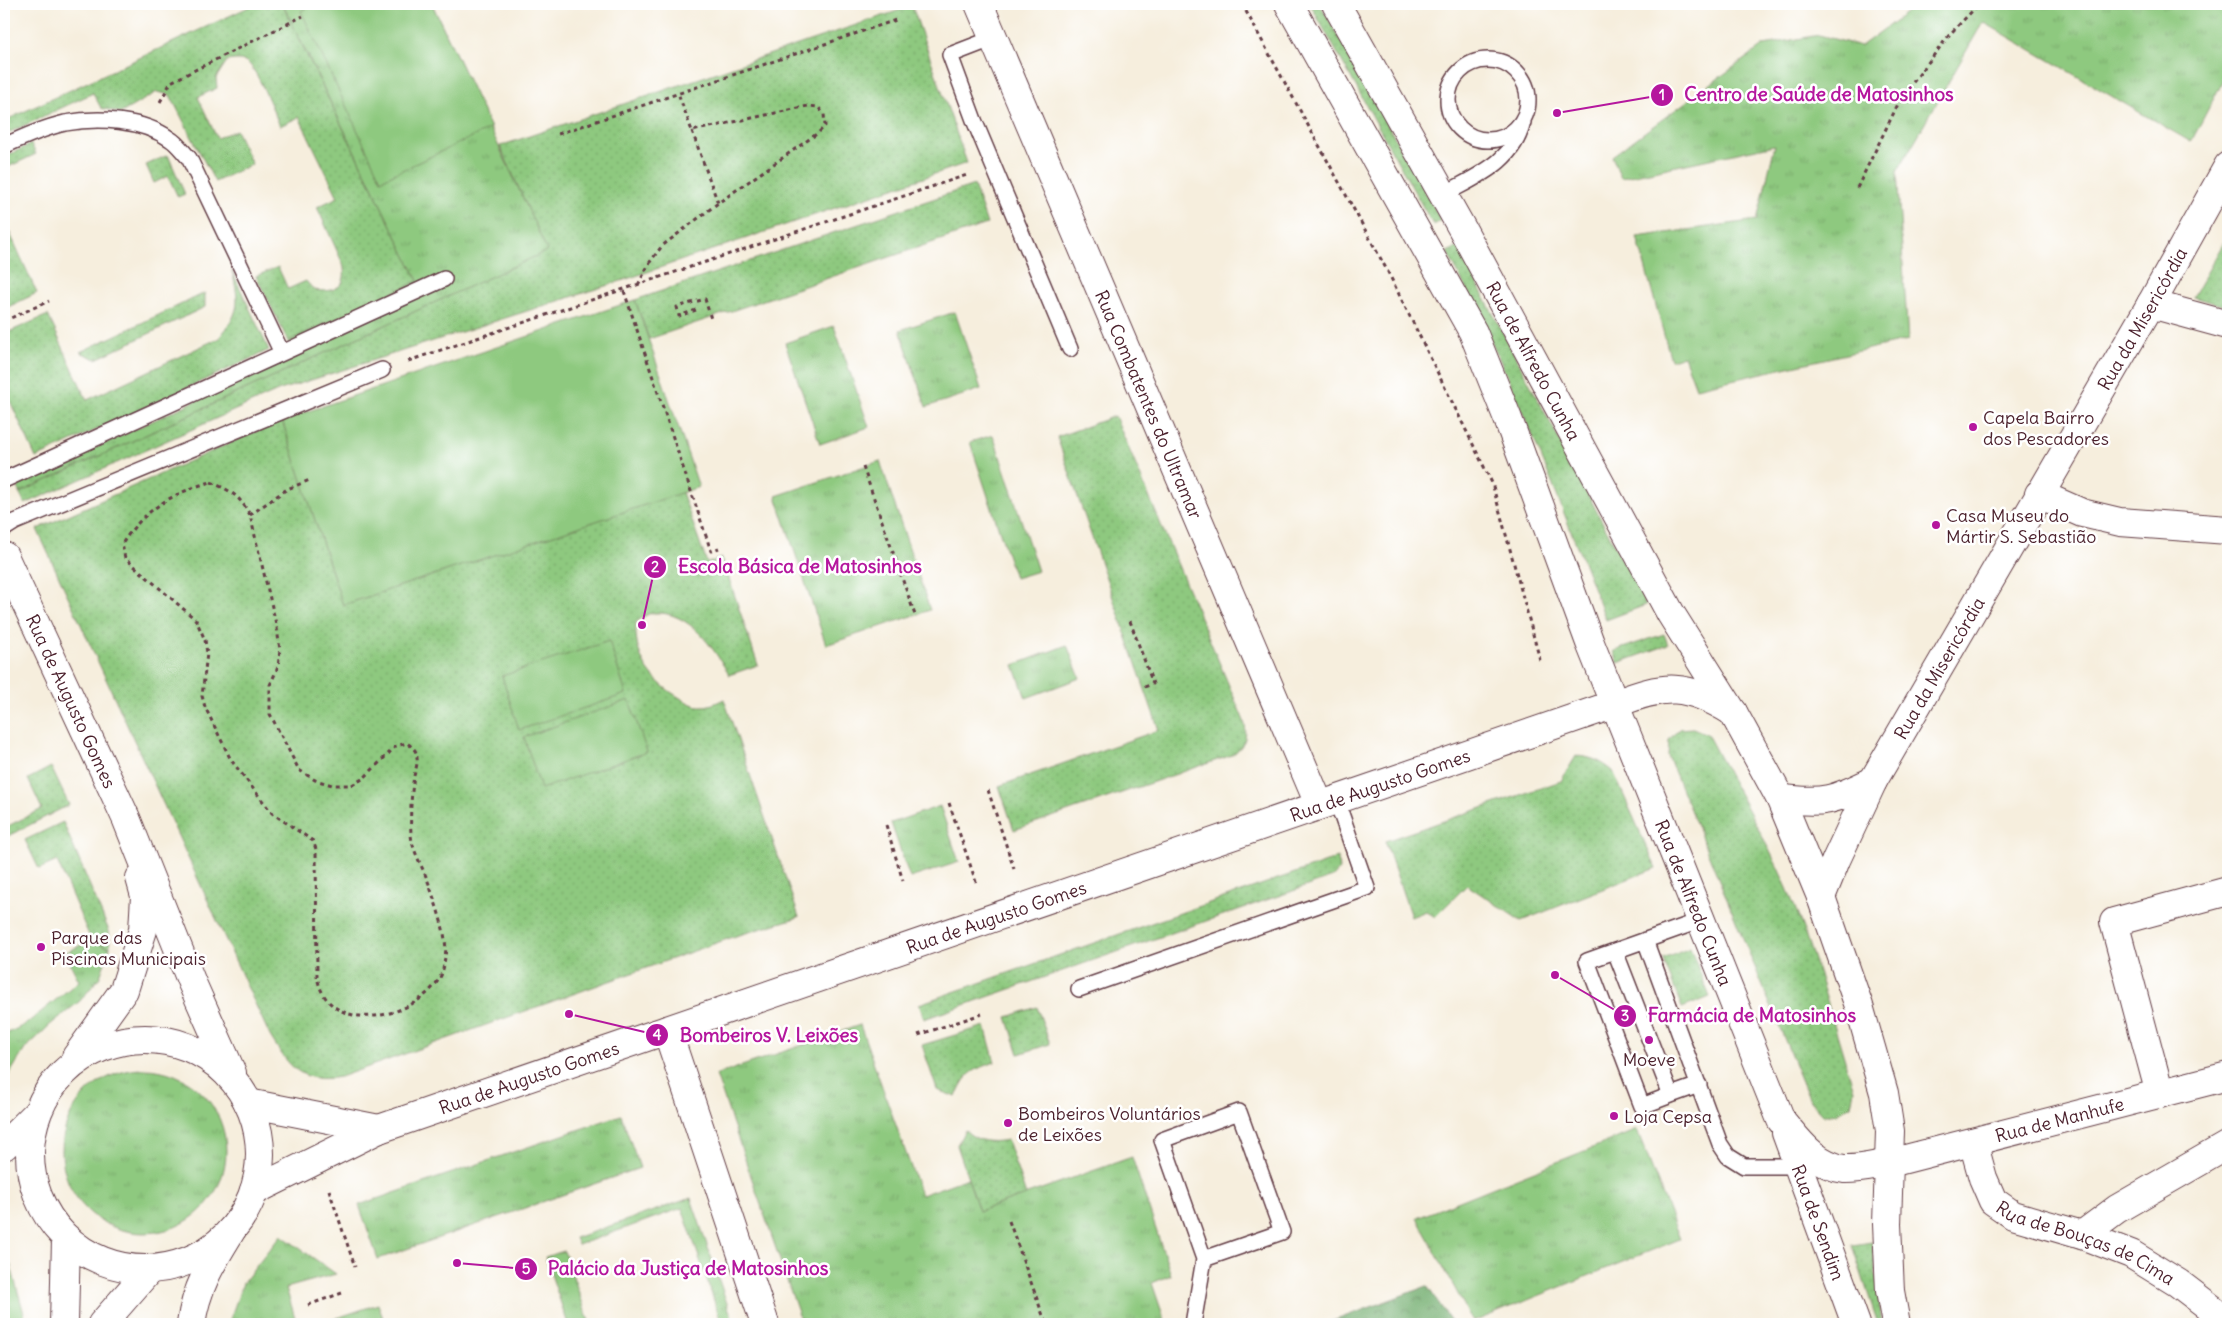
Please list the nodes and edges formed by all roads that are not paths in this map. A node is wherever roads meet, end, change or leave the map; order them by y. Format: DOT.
graph roads {
  1 [pos="979,4"];
  2 [pos="1289,4"];
  3 [pos="1339,5"];
  4 [pos="994,38"];
  5 [pos="1527,106"];
  6 [pos="1482,139"];
  7 [pos="4,146"];
  8 [pos="2228,166"];
  9 [pos="1489,168"];
  10 [pos="1443,195"];
  11 [pos="444,279"];
  12 [pos="2151,304"];
  13 [pos="2228,325"];
  14 [pos="1070,349"];
  15 [pos="282,353"];
  16 [pos="382,370"];
  17 [pos="4,480"];
  18 [pos="2039,494"];
  19 [pos="4,529"];
  20 [pos="2228,530"];
  21 [pos="4,556"];
  22 [pos="1615,704"];
  23 [pos="1734,714"];
  24 [pos="1873,781"];
  25 [pos="1780,798"];
  26 [pos="1327,802"];
  27 [pos="126,818"];
  28 [pos="2228,891"];
  29 [pos="1821,897"];
  30 [pos="1702,920"];
  31 [pos="1646,940"];
  32 [pos="1615,951"];
  33 [pos="1079,989"];
  34 [pos="667,1030"];
  35 [pos="70,1065"];
  36 [pos="2228,1076"];
  37 [pos="1699,1085"];
  38 [pos="243,1093"];
  39 [pos="2160,1094"];
  40 [pos="1671,1095"];
  41 [pos="36,1114"];
  42 [pos="1781,1120"];
  43 [pos="379,1129"];
  44 [pos="1973,1142"];
  45 [pos="2228,1145"];
  46 [pos="4,1146"];
  47 [pos="1890,1163"];
  48 [pos="1798,1166"];
  49 [pos="254,1191"];
  50 [pos="231,1230"];
  51 [pos="2082,1235"];
  52 [pos="66,1239"];
  53 [pos="1204,1260"];
  54 [pos="150,1270"];
  55 [pos="2228,1321"];
  56 [pos="64,1324"];
  57 [pos="102,1324"];
  58 [pos="191,1324"];
  59 [pos="765,1324"];
  60 [pos="1193,1324"];
  61 [pos="1856,1324"];
  62 [pos="1896,1324"];
  1 -- 4 [label="main road, Rua Combatentes do Ultramar"];
  2 -- 22 [label="main road, Rua de Alfredo Cunha"];
  3 -- 10 [label="main road, Rua de Alfredo Cunha"];
  4 -- 14 [label="lane"];
  4 -- 26 [label="main road, Rua Combatentes do Ultramar"];
  5 -- 6 [label="lane"];
  5 -- 6 [label="lane"];
  5 -- 9 [label="lane"];
  6 -- 9 [label="lane"];
  7 -- 15 [label="lane"];
  8 -- 12 [label="main road, Rua da Misericórdia"];
  9 -- 10 [label="lane"];
  10 -- 23 [label="main road, Rua de Alfredo Cunha"];
  11 -- 15 [label="lane"];
  12 -- 13 [label="main road"];
  12 -- 18 [label="main road, Rua da Misericórdia"];
  15 -- 17 [label="lane"];
  16 -- 19 [label="lane"];
  18 -- 20 [label="main road"];
  18 -- 24 [label="main road, Rua da Misericórdia"];
  21 -- 27 [label="main road, Rua de Augusto Gomes"];
  22 -- 23 [label="main road, Rua de Alfredo Cunha"];
  22 -- 26 [label="main road, Rua de Augusto Gomes"];
  22 -- 30 [label="main road, Rua de Alfredo Cunha"];
  23 -- 25 [label="main road, Rua de Alfredo Cunha"];
  24 -- 25 [label="main road"];
  24 -- 29 [label="main road, Rua da Misericórdia"];
  25 -- 29 [label="main road, Rua de Alfredo Cunha"];
  26 -- 33 [label="lane"];
  26 -- 34 [label="main road, Rua de Augusto Gomes"];
  27 -- 35 [label="main road, Rua de Augusto Gomes"];
  27 -- 38 [label="main road, Rua de Augusto Gomes"];
  28 -- 39 [label="main road"];
  29 -- 47 [label="main road, Rua de Alfredo Cunha"];
  30 -- 31 [label="lane"];
  30 -- 42 [label="main road, Rua de Alfredo Cunha"];
  31 -- 32 [label="lane"];
  31 -- 37 [label="lane"];
  32 -- 40 [label="lane"];
  32 -- 40 [label="lane"];
  34 -- 43 [label="main road, Rua de Augusto Gomes"];
  34 -- 59 [label="main road"];
  35 -- 38 [label="main road"];
  35 -- 41 [label="main road"];
  36 -- 39 [label="main road, Rua de Manhufe"];
  37 -- 40 [label="lane"];
  37 -- 48 [label="lane"];
  38 -- 43 [label="main road"];
  38 -- 49 [label="main road, Rua de Augusto Gomes"];
  39 -- 44 [label="main road, Rua de Manhufe"];
  41 -- 46 [label="main road"];
  41 -- 52 [label="main road"];
  42 -- 47 [label="main road, Rua de Alfredo Cunha"];
  42 -- 48 [label="main road, Rua de Sendim"];
  43 -- 49 [label="main road, Rua de Augusto Gomes"];
  44 -- 47 [label="main road, Rua de Manhufe"];
  44 -- 51 [label="main road, Rua de Bouças de Cima"];
  45 -- 51 [label="main road"];
  47 -- 62 [label="main road"];
  48 -- 61 [label="main road, Rua de Sendim"];
  49 -- 50 [label="main road, Rua de Augusto Gomes"];
  50 -- 54 [label="main road"];
  50 -- 58 [label="main road"];
  51 -- 55 [label="main road, Rua de Bouças de Cima"];
  52 -- 54 [label="main road"];
  52 -- 56 [label="main road"];
  53 -- 53 [label="lane"];
  53 -- 60 [label="lane"];
  54 -- 57 [label="main road"];
}
